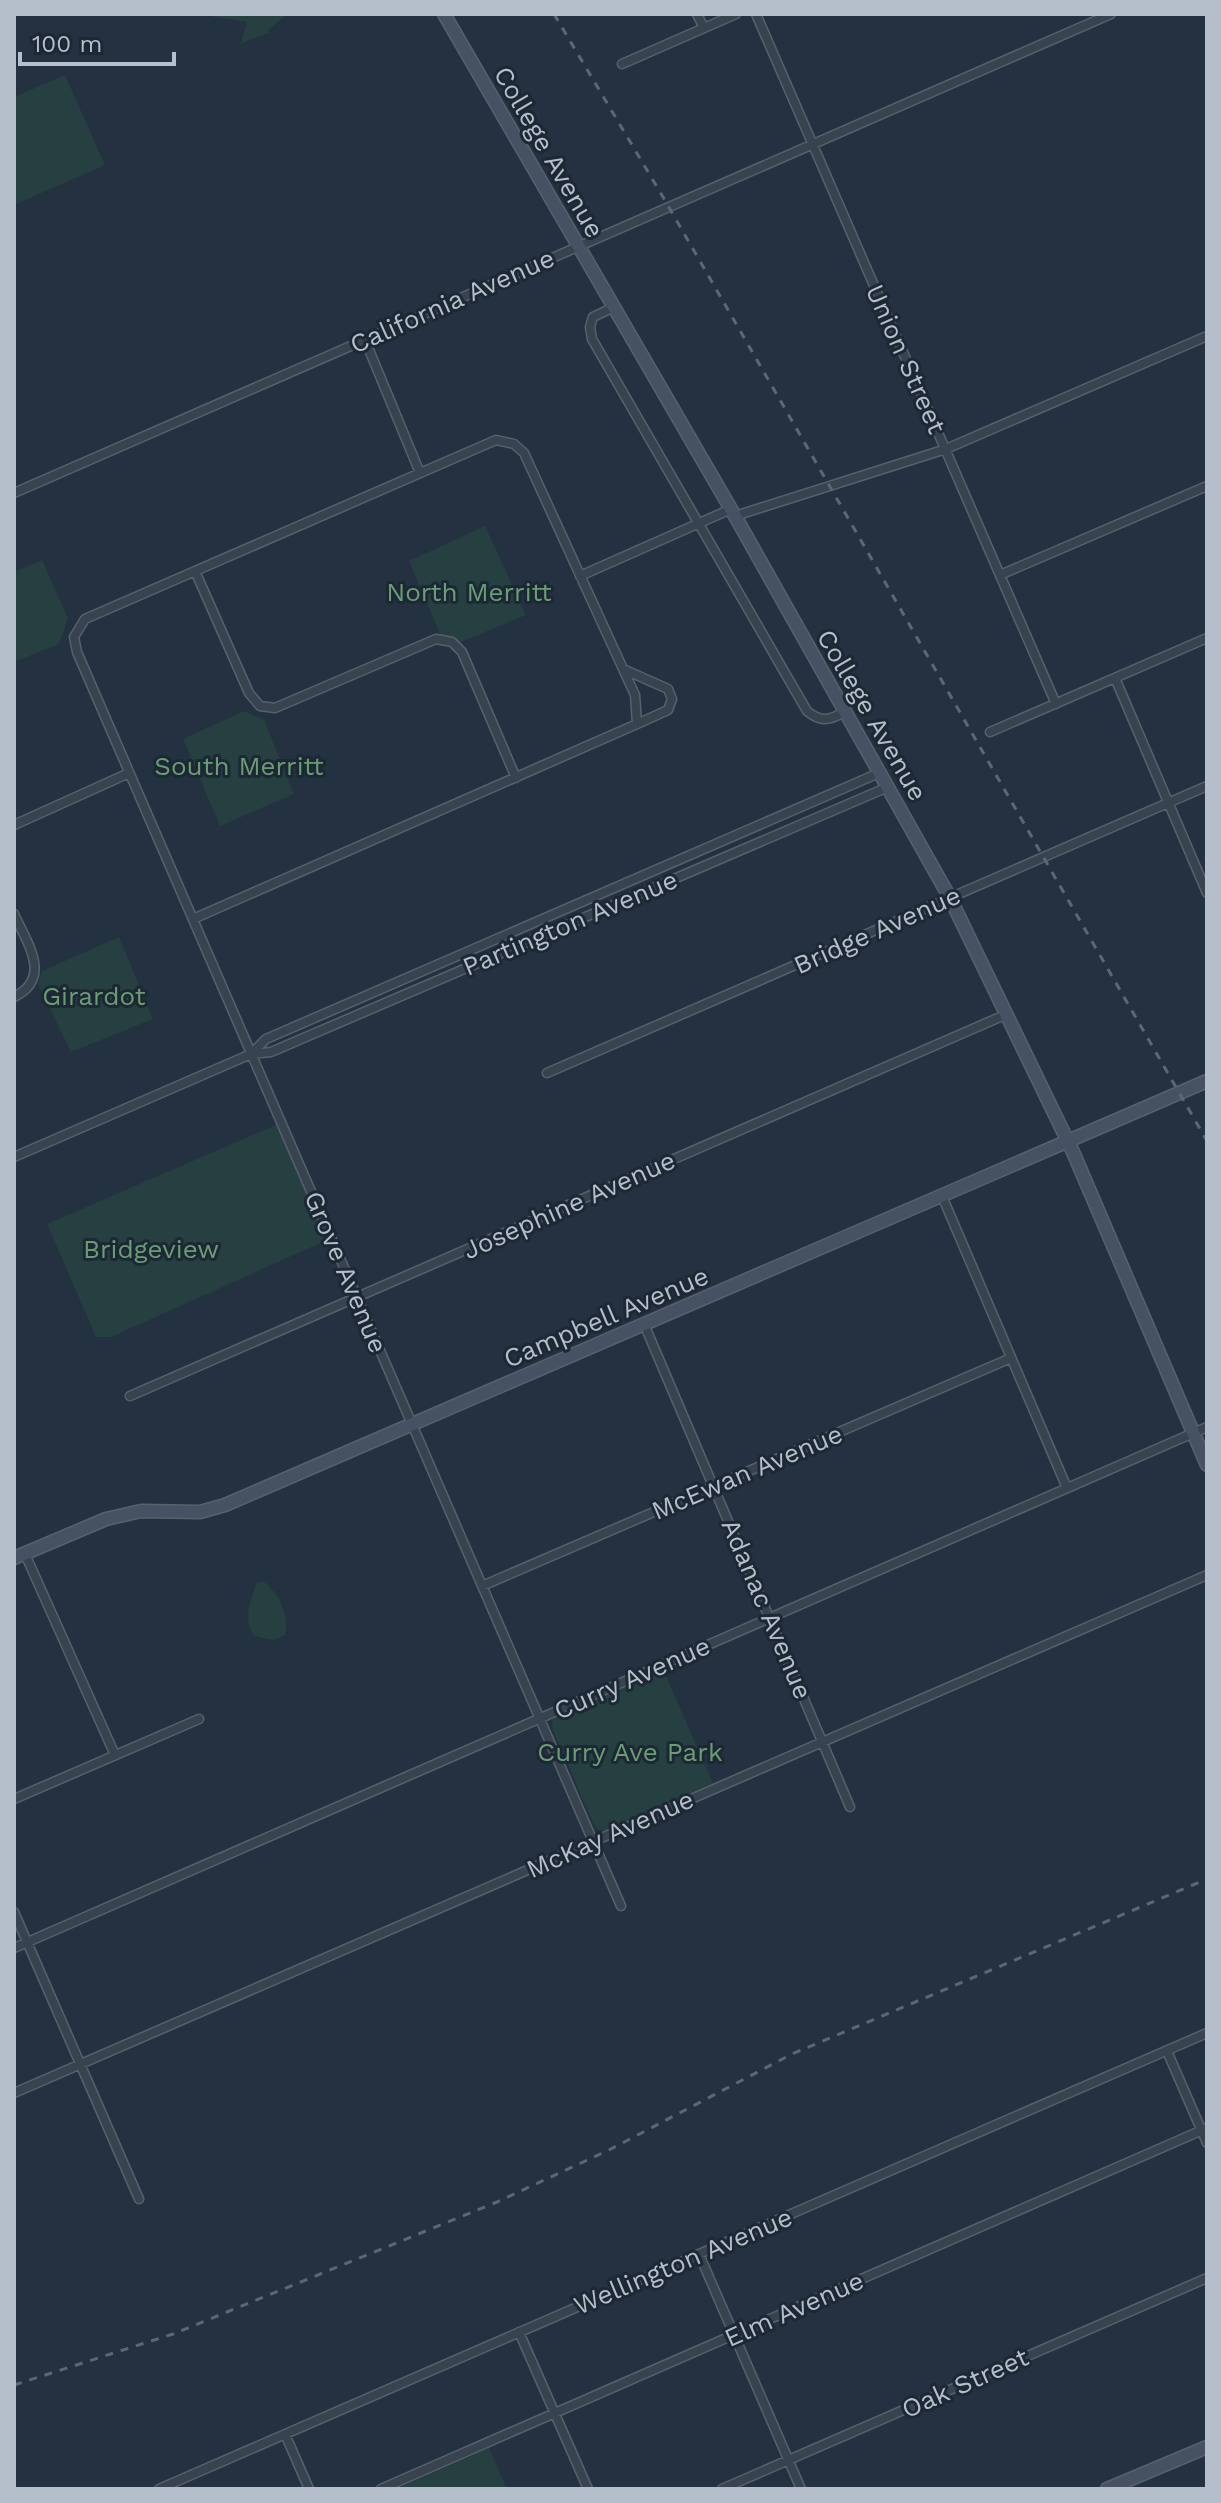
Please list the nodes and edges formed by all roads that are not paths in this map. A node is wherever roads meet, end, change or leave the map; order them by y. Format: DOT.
graph roads {
  1 [pos="444,14"];
  2 [pos="697,14"];
  3 [pos="736,14"];
  4 [pos="756,14"];
  5 [pos="1111,14"];
  6 [pos="704,28"];
  7 [pos="622,64"];
  8 [pos="813,144"];
  9 [pos="579,246"];
  10 [pos="614,307"];
  11 [pos="1207,336"];
  12 [pos="365,340"];
  13 [pos="946,449"];
  14 [pos="420,473"];
  15 [pos="1207,486"];
  16 [pos="14,493"];
  17 [pos="733,512"];
  18 [pos="699,523"];
  19 [pos="195,571"];
  20 [pos="1000,575"];
  21 [pos="580,576"];
  22 [pos="1207,638"];
  23 [pos="623,669"];
  24 [pos="1115,678"];
  25 [pos="1056,704"];
  26 [pos="844,712"];
  27 [pos="637,724"];
  28 [pos="990,732"];
  29 [pos="129,773"];
  30 [pos="879,773"];
  31 [pos="516,778"];
  32 [pos="1207,786"];
  33 [pos="888,787"];
  34 [pos="1169,803"];
  35 [pos="14,825"];
  36 [pos="1207,893"];
  37 [pos="950,898"];
  38 [pos="14,914"];
  39 [pos="193,919"];
  40 [pos="14,997"];
  41 [pos="1007,1014"];
  42 [pos="251,1054"];
  43 [pos="547,1073"];
  44 [pos="1207,1081"];
  45 [pos="1068,1141"];
  46 [pos="14,1157"];
  47 [pos="942,1196"];
  48 [pos="357,1297"];
  49 [pos="644,1324"];
  50 [pos="1011,1358"];
  51 [pos="130,1396"];
  52 [pos="412,1424"];
  53 [pos="1207,1427"];
  54 [pos="1194,1433"];
  55 [pos="1207,1465"];
  56 [pos="714,1486"];
  57 [pos="1067,1488"];
  58 [pos="20,1556"];
  59 [pos="1207,1575"];
  60 [pos="482,1586"];
  61 [pos="770,1618"];
  62 [pos="539,1718"];
  63 [pos="199,1719"];
  64 [pos="823,1741"];
  65 [pos="115,1755"];
  66 [pos="14,1799"];
  67 [pos="850,1807"];
  68 [pos="593,1842"];
  69 [pos="621,1906"];
  70 [pos="14,1912"];
  71 [pos="27,1942"];
  72 [pos="14,1948"];
  73 [pos="1207,2033"];
  74 [pos="1167,2051"];
  75 [pos="80,2065"];
  76 [pos="14,2093"];
  77 [pos="1204,2129"];
  78 [pos="1207,2143"];
  79 [pos="139,2199"];
  80 [pos="699,2254"];
  81 [pos="1207,2278"];
  82 [pos="519,2332"];
  83 [pos="734,2335"];
  84 [pos="555,2413"];
  85 [pos="285,2434"];
  86 [pos="1207,2447"];
  87 [pos="788,2460"];
  88 [pos="159,2489"];
  89 [pos="309,2489"];
  90 [pos="381,2489"];
  91 [pos="588,2489"];
  92 [pos="722,2489"];
  93 [pos="801,2489"];
  94 [pos="1107,2489"];
  1 -- 9 [label="street, College Avenue"];
  2 -- 6 [label="street"];
  3 -- 6 [label="street"];
  4 -- 8 [label="street, Union Street"];
  5 -- 8 [label="street, California Avenue"];
  6 -- 7 [label="street"];
  8 -- 9 [label="street, California Avenue"];
  8 -- 13 [label="street, Union Street"];
  9 -- 10 [label="street, College Avenue"];
  9 -- 12 [label="street, California Avenue"];
  10 -- 17 [label="street, College Avenue"];
  10 -- 18 [label="street"];
  11 -- 13 [label="street"];
  12 -- 14 [label="street"];
  12 -- 16 [label="street, California Avenue"];
  13 -- 17 [label="street"];
  13 -- 20 [label="street, Union Street"];
  14 -- 19 [label="street"];
  14 -- 21 [label="street"];
  15 -- 20 [label="street"];
  17 -- 18 [label="street"];
  17 -- 26 [label="street, College Avenue"];
  18 -- 21 [label="street"];
  18 -- 26 [label="street"];
  19 -- 29 [label="street, Grove Avenue"];
  19 -- 31 [label="street"];
  20 -- 25 [label="street, Union Street"];
  21 -- 23 [label="street"];
  22 -- 24 [label="street"];
  23 -- 27 [label="street"];
  23 -- 27 [label="street"];
  24 -- 25 [label="street"];
  24 -- 34 [label="street"];
  25 -- 28 [label="street"];
  26 -- 30 [label="street, College Avenue"];
  27 -- 31 [label="street"];
  29 -- 35 [label="street"];
  29 -- 39 [label="street, Grove Avenue"];
  30 -- 33 [label="street, College Avenue"];
  30 -- 42 [label="street, Partington Avenue"];
  31 -- 39 [label="street"];
  32 -- 34 [label="street, Bridge Avenue"];
  33 -- 37 [label="street, College Avenue"];
  33 -- 42 [label="street, Partington Avenue"];
  34 -- 36 [label="street"];
  34 -- 37 [label="street, Bridge Avenue"];
  37 -- 41 [label="street, College Avenue"];
  37 -- 43 [label="street, Bridge Avenue"];
  38 -- 40 [label="street"];
  39 -- 42 [label="street, Grove Avenue"];
  41 -- 45 [label="street, College Avenue"];
  41 -- 48 [label="street, Josephine Avenue"];
  42 -- 46 [label="street, Partington Avenue"];
  42 -- 48 [label="street, Grove Avenue"];
  44 -- 45 [label="street, Campbell Avenue"];
  45 -- 47 [label="street, Campbell Avenue"];
  45 -- 54 [label="street, College Avenue"];
  47 -- 49 [label="street, Campbell Avenue"];
  47 -- 50 [label="street"];
  48 -- 51 [label="street, Josephine Avenue"];
  48 -- 52 [label="street, Grove Avenue"];
  49 -- 52 [label="street, Campbell Avenue"];
  49 -- 56 [label="street, Adanac Avenue"];
  50 -- 56 [label="street, McEwan Avenue"];
  50 -- 57 [label="street"];
  52 -- 58 [label="street, Campbell Avenue"];
  52 -- 60 [label="street, Grove Avenue"];
  53 -- 54 [label="street, Curry Avenue"];
  54 -- 55 [label="street, College Avenue"];
  54 -- 57 [label="street, Curry Avenue"];
  56 -- 60 [label="street, McEwan Avenue"];
  56 -- 61 [label="street, Adanac Avenue"];
  57 -- 61 [label="street, Curry Avenue"];
  58 -- 65 [label="street"];
  59 -- 64 [label="street, McKay Avenue"];
  60 -- 62 [label="street, Grove Avenue"];
  61 -- 62 [label="street, Curry Avenue"];
  61 -- 64 [label="street, Adanac Avenue"];
  62 -- 68 [label="street, Grove Avenue"];
  62 -- 71 [label="street, Curry Avenue"];
  63 -- 65 [label="street"];
  64 -- 67 [label="street, Adanac Avenue"];
  64 -- 68 [label="street, McKay Avenue"];
  65 -- 66 [label="street"];
  68 -- 69 [label="street, Grove Avenue"];
  68 -- 75 [label="street, McKay Avenue"];
  70 -- 71 [label="street"];
  71 -- 72 [label="street, Curry Avenue"];
  71 -- 75 [label="street"];
  73 -- 74 [label="street, Wellington Avenue"];
  74 -- 77 [label="street"];
  74 -- 80 [label="street, Wellington Avenue"];
  75 -- 76 [label="street, McKay Avenue"];
  75 -- 79 [label="street"];
  77 -- 78 [label="street"];
  77 -- 83 [label="street, Elm Avenue"];
  80 -- 82 [label="street, Wellington Avenue"];
  80 -- 83 [label="street"];
  81 -- 87 [label="street, Oak Street"];
  82 -- 84 [label="street"];
  82 -- 85 [label="street, Wellington Avenue"];
  83 -- 84 [label="street, Elm Avenue"];
  83 -- 87 [label="street"];
  84 -- 90 [label="street, Elm Avenue"];
  84 -- 91 [label="street"];
  85 -- 88 [label="street, Wellington Avenue"];
  85 -- 89 [label="street"];
  86 -- 94 [label="street"];
  87 -- 92 [label="street, Oak Street"];
  87 -- 93 [label="street"];
}
